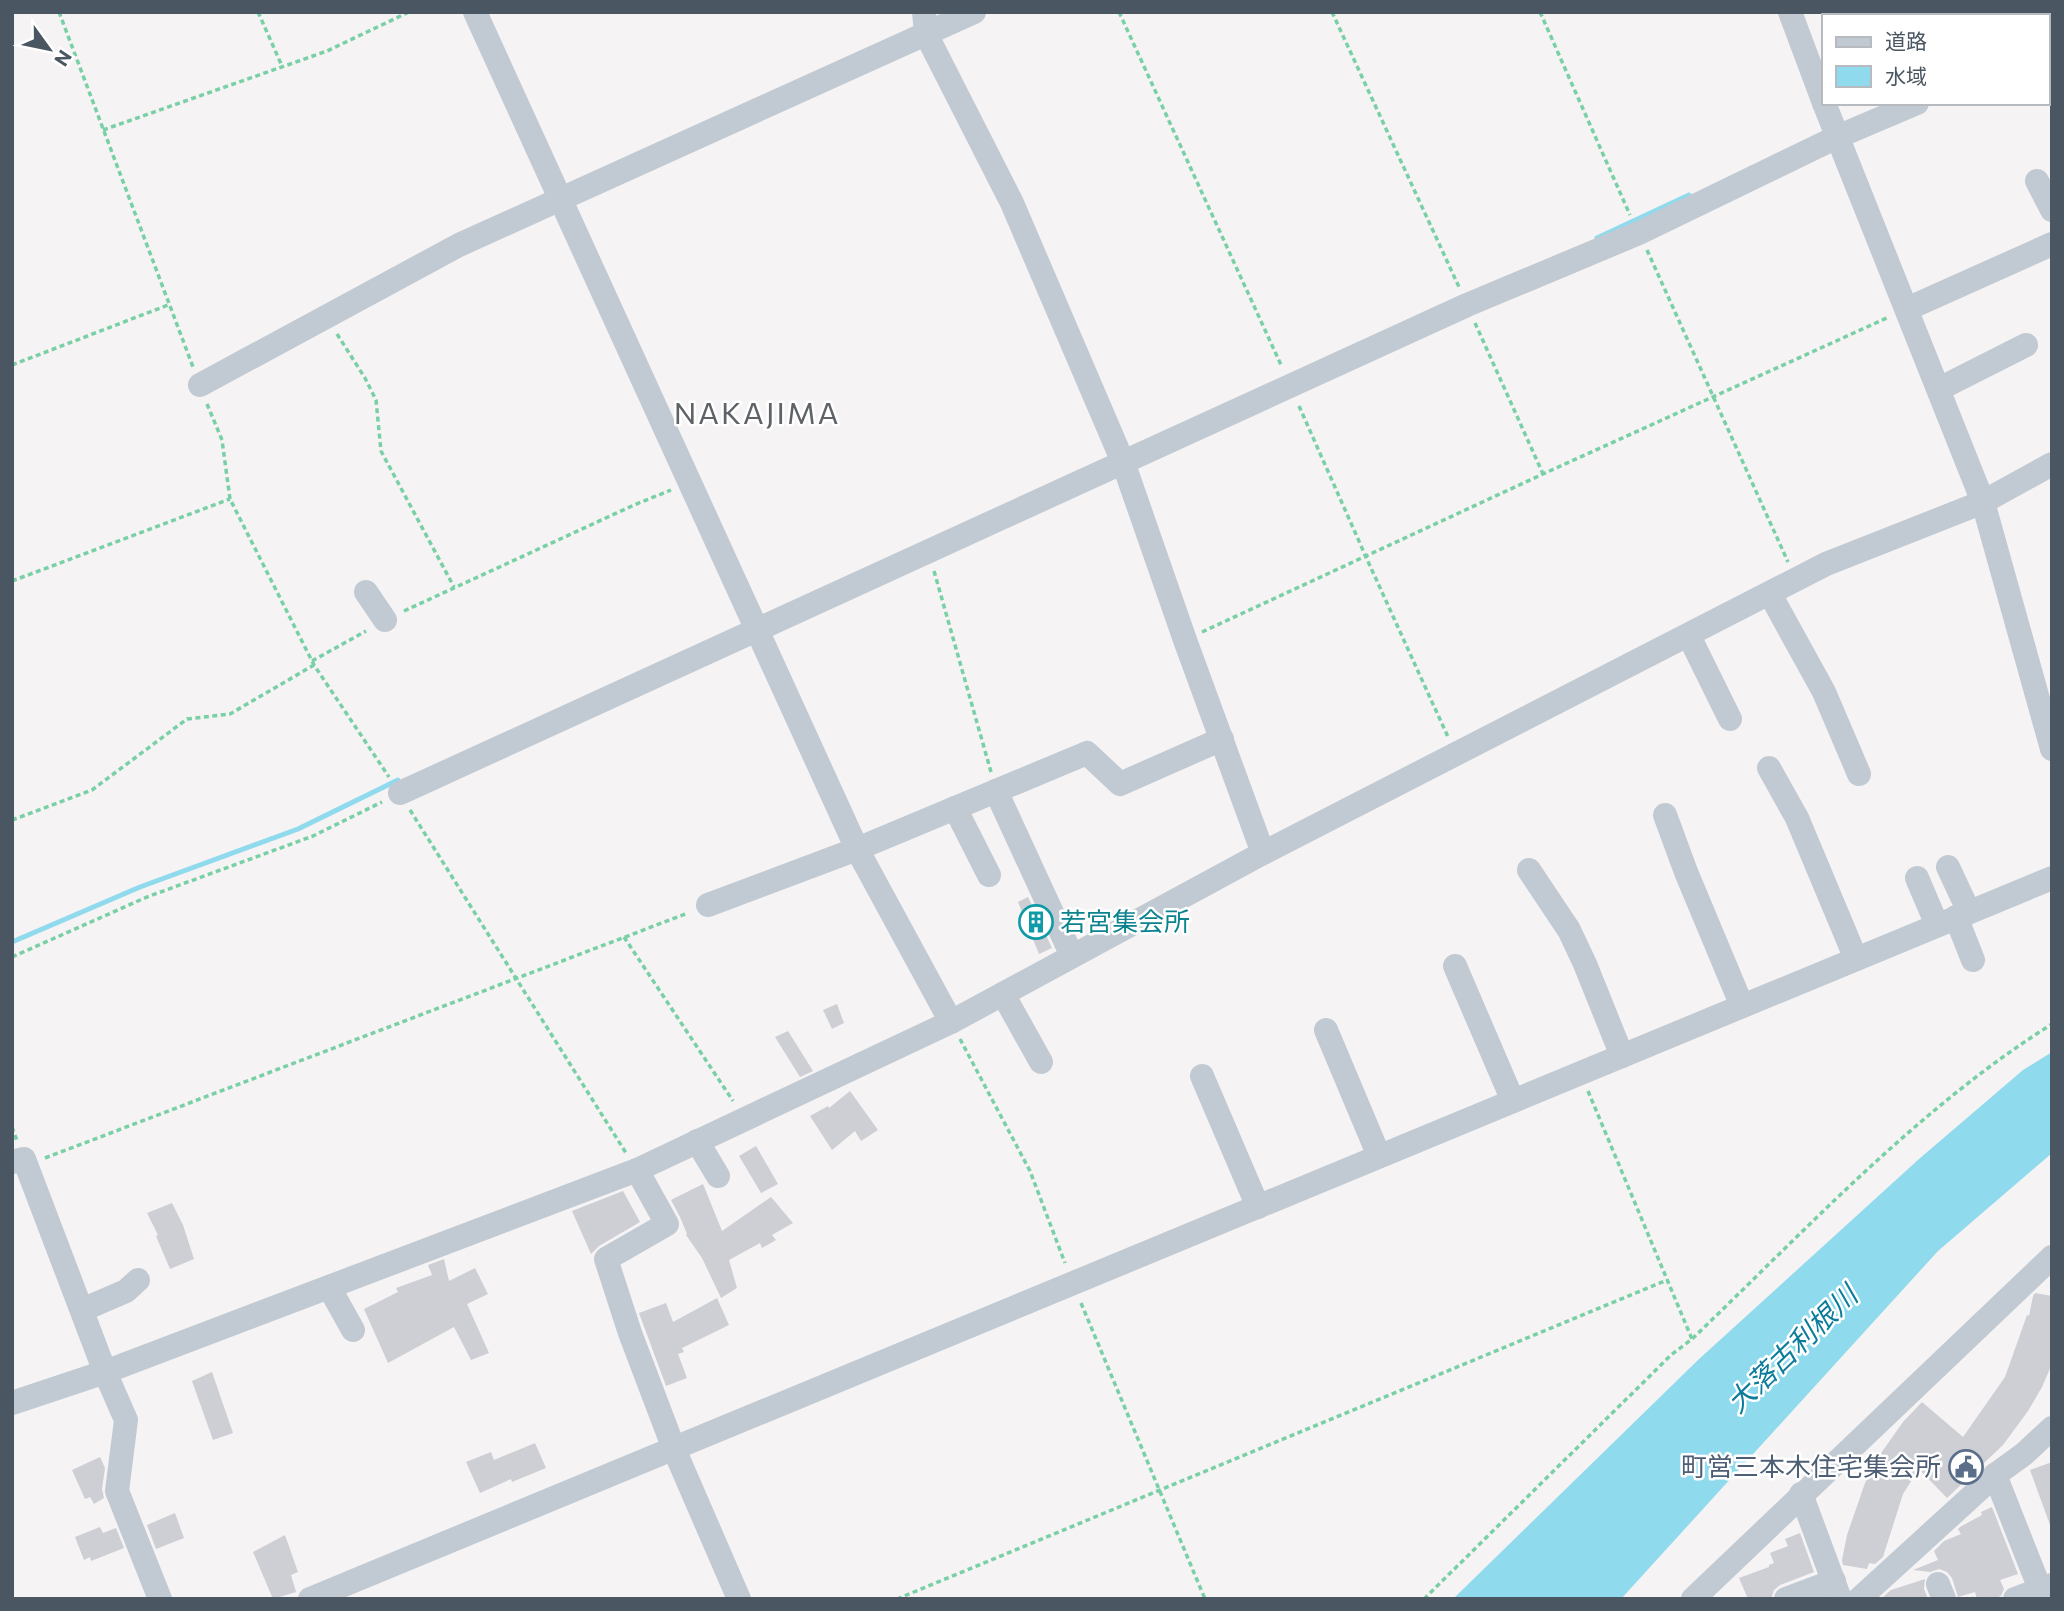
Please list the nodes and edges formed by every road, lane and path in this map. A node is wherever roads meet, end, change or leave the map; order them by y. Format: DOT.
graph roads {
  1 [pos="59,12"];
  2 [pos="258,12"];
  3 [pos="409,12"];
  4 [pos="475,12"];
  5 [pos="974,12"];
  6 [pos="1119,12"];
  7 [pos="1332,12"];
  8 [pos="1540,12"];
  9 [pos="1790,12"];
  10 [pos="925,23"];
  11 [pos="282,66"];
  12 [pos="1822,98"];
  13 [pos="1825,105"];
  14 [pos="1912,105"];
  15 [pos="103,130"];
  16 [pos="1837,137"];
  17 [pos="2037,181"];
  18 [pos="561,200"];
  19 [pos="2052,211"];
  20 [pos="1639,233"];
  21 [pos="2052,244"];
  22 [pos="168,305"];
  23 [pos="1467,306"];
  24 [pos="1907,309"];
  25 [pos="326,317"];
  26 [pos="2025,345"];
  27 [pos="12,365"];
  28 [pos="200,385"];
  29 [pos="1291,387"];
  30 [pos="1938,389"];
  31 [pos="1714,396"];
  32 [pos="1123,462"];
  33 [pos="2052,464"];
  34 [pos="1543,474"];
  35 [pos="690,483"];
  36 [pos="230,499"];
  37 [pos="1983,502"];
  38 [pos="929,552"];
  39 [pos="1366,557"];
  40 [pos="12,580"];
  41 [pos="1797,580"];
  42 [pos="366,592"];
  43 [pos="1770,594"];
  44 [pos="385,621"];
  45 [pos="757,630"];
  46 [pos="1689,636"];
  47 [pos="1185,640"];
  48 [pos="2041,662"];
  49 [pos="314,665"];
  50 [pos="1730,719"];
  51 [pos="1222,738"];
  52 [pos="2052,749"];
  53 [pos="1456,754"];
  54 [pos="1769,768"];
  55 [pos="1860,774"];
  56 [pos="996,791"];
  57 [pos="400,793"];
  58 [pos="955,808"];
  59 [pos="1665,815"];
  60 [pos="12,820"];
  61 [pos="857,849"];
  62 [pos="1262,853"];
  63 [pos="1948,867"];
  64 [pos="1529,870"];
  65 [pos="989,875"];
  66 [pos="1917,878"];
  67 [pos="2052,878"];
  68 [pos="708,905"];
  69 [pos="1954,918"];
  70 [pos="624,937"];
  71 [pos="1072,956"];
  72 [pos="12,957"];
  73 [pos="1856,959"];
  74 [pos="1973,960"];
  75 [pos="1455,966"];
  76 [pos="516,977"];
  77 [pos="1003,994"];
  78 [pos="1742,1006"];
  79 [pos="951,1022"];
  80 [pos="2052,1024"];
  81 [pos="1326,1030"];
  82 [pos="1622,1056"];
  83 [pos="1041,1062"];
  84 [pos="1580,1073"];
  85 [pos="1202,1076"];
  86 [pos="1513,1101"];
  87 [pos="744,1119"];
  88 [pos="697,1141"];
  89 [pos="1379,1156"];
  90 [pos="19,1163"];
  91 [pos="637,1170"];
  92 [pos="718,1176"];
  93 [pos="1258,1206"];
  94 [pos="2052,1257"];
  95 [pos="138,1280"];
  96 [pos="1667,1280"];
  97 [pos="1073,1283"];
  98 [pos="329,1287"];
  99 [pos="82,1310"];
  100 [pos="352,1330"];
  101 [pos="1692,1339"];
  102 [pos="105,1372"];
  103 [pos="12,1404"];
  104 [pos="2052,1428"];
  105 [pos="674,1449"];
  106 [pos="1994,1475"];
  107 [pos="1160,1490"];
  108 [pos="1801,1494"];
  109 [pos="2046,1587"];
  110 [pos="1837,1590"];
  111 [pos="160,1599"];
  112 [pos="310,1599"];
  113 [pos="739,1599"];
  114 [pos="897,1599"];
  115 [pos="1205,1599"];
  116 [pos="1424,1599"];
  117 [pos="1693,1599"];
  118 [pos="1786,1599"];
  119 [pos="1859,1599"];
  120 [pos="2015,1599"];
  1 -- 15 [label="path"];
  2 -- 11 [label="path"];
  3 -- 11 [label="path"];
  4 -- 18 [label="street"];
  5 -- 10 [label="street"];
  6 -- 29 [label="path"];
  7 -- 23 [label="path"];
  8 -- 20 [label="path"];
  9 -- 12 [label="street"];
  10 -- 18 [label="street"];
  10 -- 32 [label="street"];
  11 -- 15 [label="path"];
  13 -- 16 [label="street"];
  14 -- 16 [label="street"];
  15 -- 22 [label="path"];
  16 -- 20 [label="street"];
  16 -- 24 [label="street"];
  17 -- 19 [label="street"];
  18 -- 25 [label="street"];
  18 -- 35 [label="street"];
  20 -- 23 [label="street"];
  20 -- 31 [label="path"];
  21 -- 24 [label="street"];
  22 -- 27 [label="path"];
  22 -- 28 [label="path"];
  23 -- 29 [label="street"];
  23 -- 34 [label="path"];
  24 -- 30 [label="street"];
  24 -- 31 [label="path"];
  25 -- 28 [label="street"];
  25 -- 35 [label="path"];
  26 -- 30 [label="street"];
  28 -- 36 [label="path"];
  29 -- 32 [label="street"];
  29 -- 39 [label="path"];
  30 -- 37 [label="street"];
  31 -- 34 [label="path"];
  31 -- 41 [label="path"];
  32 -- 38 [label="street"];
  32 -- 47 [label="street"];
  33 -- 37 [label="street"];
  34 -- 39 [label="path"];
  35 -- 45 [label="street"];
  36 -- 40 [label="path"];
  36 -- 49 [label="path"];
  37 -- 41 [label="street"];
  37 -- 48 [label="street"];
  38 -- 45 [label="street"];
  38 -- 56 [label="path"];
  39 -- 47 [label="path"];
  39 -- 53 [label="path"];
  41 -- 43 [label="street"];
  42 -- 44 [label="street"];
  43 -- 46 [label="street"];
  43 -- 55 [label="street"];
  45 -- 57 [label="street"];
  45 -- 61 [label="street"];
  46 -- 50 [label="street"];
  46 -- 53 [label="street"];
  47 -- 51 [label="street"];
  48 -- 52 [label="street"];
  49 -- 57 [label="path"];
  49 -- 60 [label="path"];
  51 -- 56 [label="street"];
  51 -- 62 [label="street"];
  53 -- 62 [label="street"];
  54 -- 73 [label="street"];
  56 -- 58 [label="street"];
  56 -- 71 [label="street"];
  57 -- 72 [label="path"];
  57 -- 76 [label="path"];
  58 -- 61 [label="street"];
  58 -- 65 [label="street"];
  59 -- 78 [label="street"];
  61 -- 68 [label="street"];
  61 -- 79 [label="street"];
  62 -- 71 [label="street"];
  63 -- 69 [label="street"];
  64 -- 82 [label="street"];
  66 -- 69 [label="street"];
  67 -- 69 [label="street"];
  68 -- 70 [label="path"];
  69 -- 73 [label="street"];
  69 -- 74 [label="street"];
  70 -- 76 [label="path"];
  70 -- 87 [label="path"];
  71 -- 77 [label="street"];
  73 -- 78 [label="street"];
  75 -- 86 [label="street"];
  76 -- 90 [label="path"];
  76 -- 91 [label="path"];
  77 -- 79 [label="street"];
  77 -- 83 [label="street"];
  78 -- 82 [label="street"];
  79 -- 87 [label="street"];
  79 -- 97 [label="path"];
  80 -- 101 [label="path"];
  81 -- 89 [label="street"];
  82 -- 84 [label="street"];
  84 -- 86 [label="street"];
  84 -- 96 [label="path"];
  85 -- 93 [label="street"];
  86 -- 89 [label="street"];
  87 -- 88 [label="street"];
  88 -- 91 [label="street"];
  88 -- 92 [label="street"];
  89 -- 93 [label="street"];
  90 -- 99 [label="street"];
  91 -- 98 [label="street"];
  91 -- 105 [label="street"];
  93 -- 97 [label="street"];
  94 -- 108 [label="street"];
  95 -- 99 [label="street"];
  96 -- 101 [label="path"];
  96 -- 107 [label="path"];
  97 -- 105 [label="street"];
  97 -- 107 [label="path"];
  98 -- 100 [label="street"];
  98 -- 102 [label="street"];
  99 -- 102 [label="street"];
  101 -- 116 [label="path"];
  102 -- 103 [label="street"];
  102 -- 111 [label="street"];
  104 -- 106 [label="street"];
  105 -- 112 [label="street"];
  105 -- 113 [label="street"];
  106 -- 109 [label="street"];
  106 -- 119 [label="street"];
  107 -- 114 [label="path"];
  107 -- 115 [label="path"];
  108 -- 110 [label="street"];
  108 -- 117 [label="street"];
  109 -- 120 [label="street"];
  110 -- 118 [label="street"];
}
